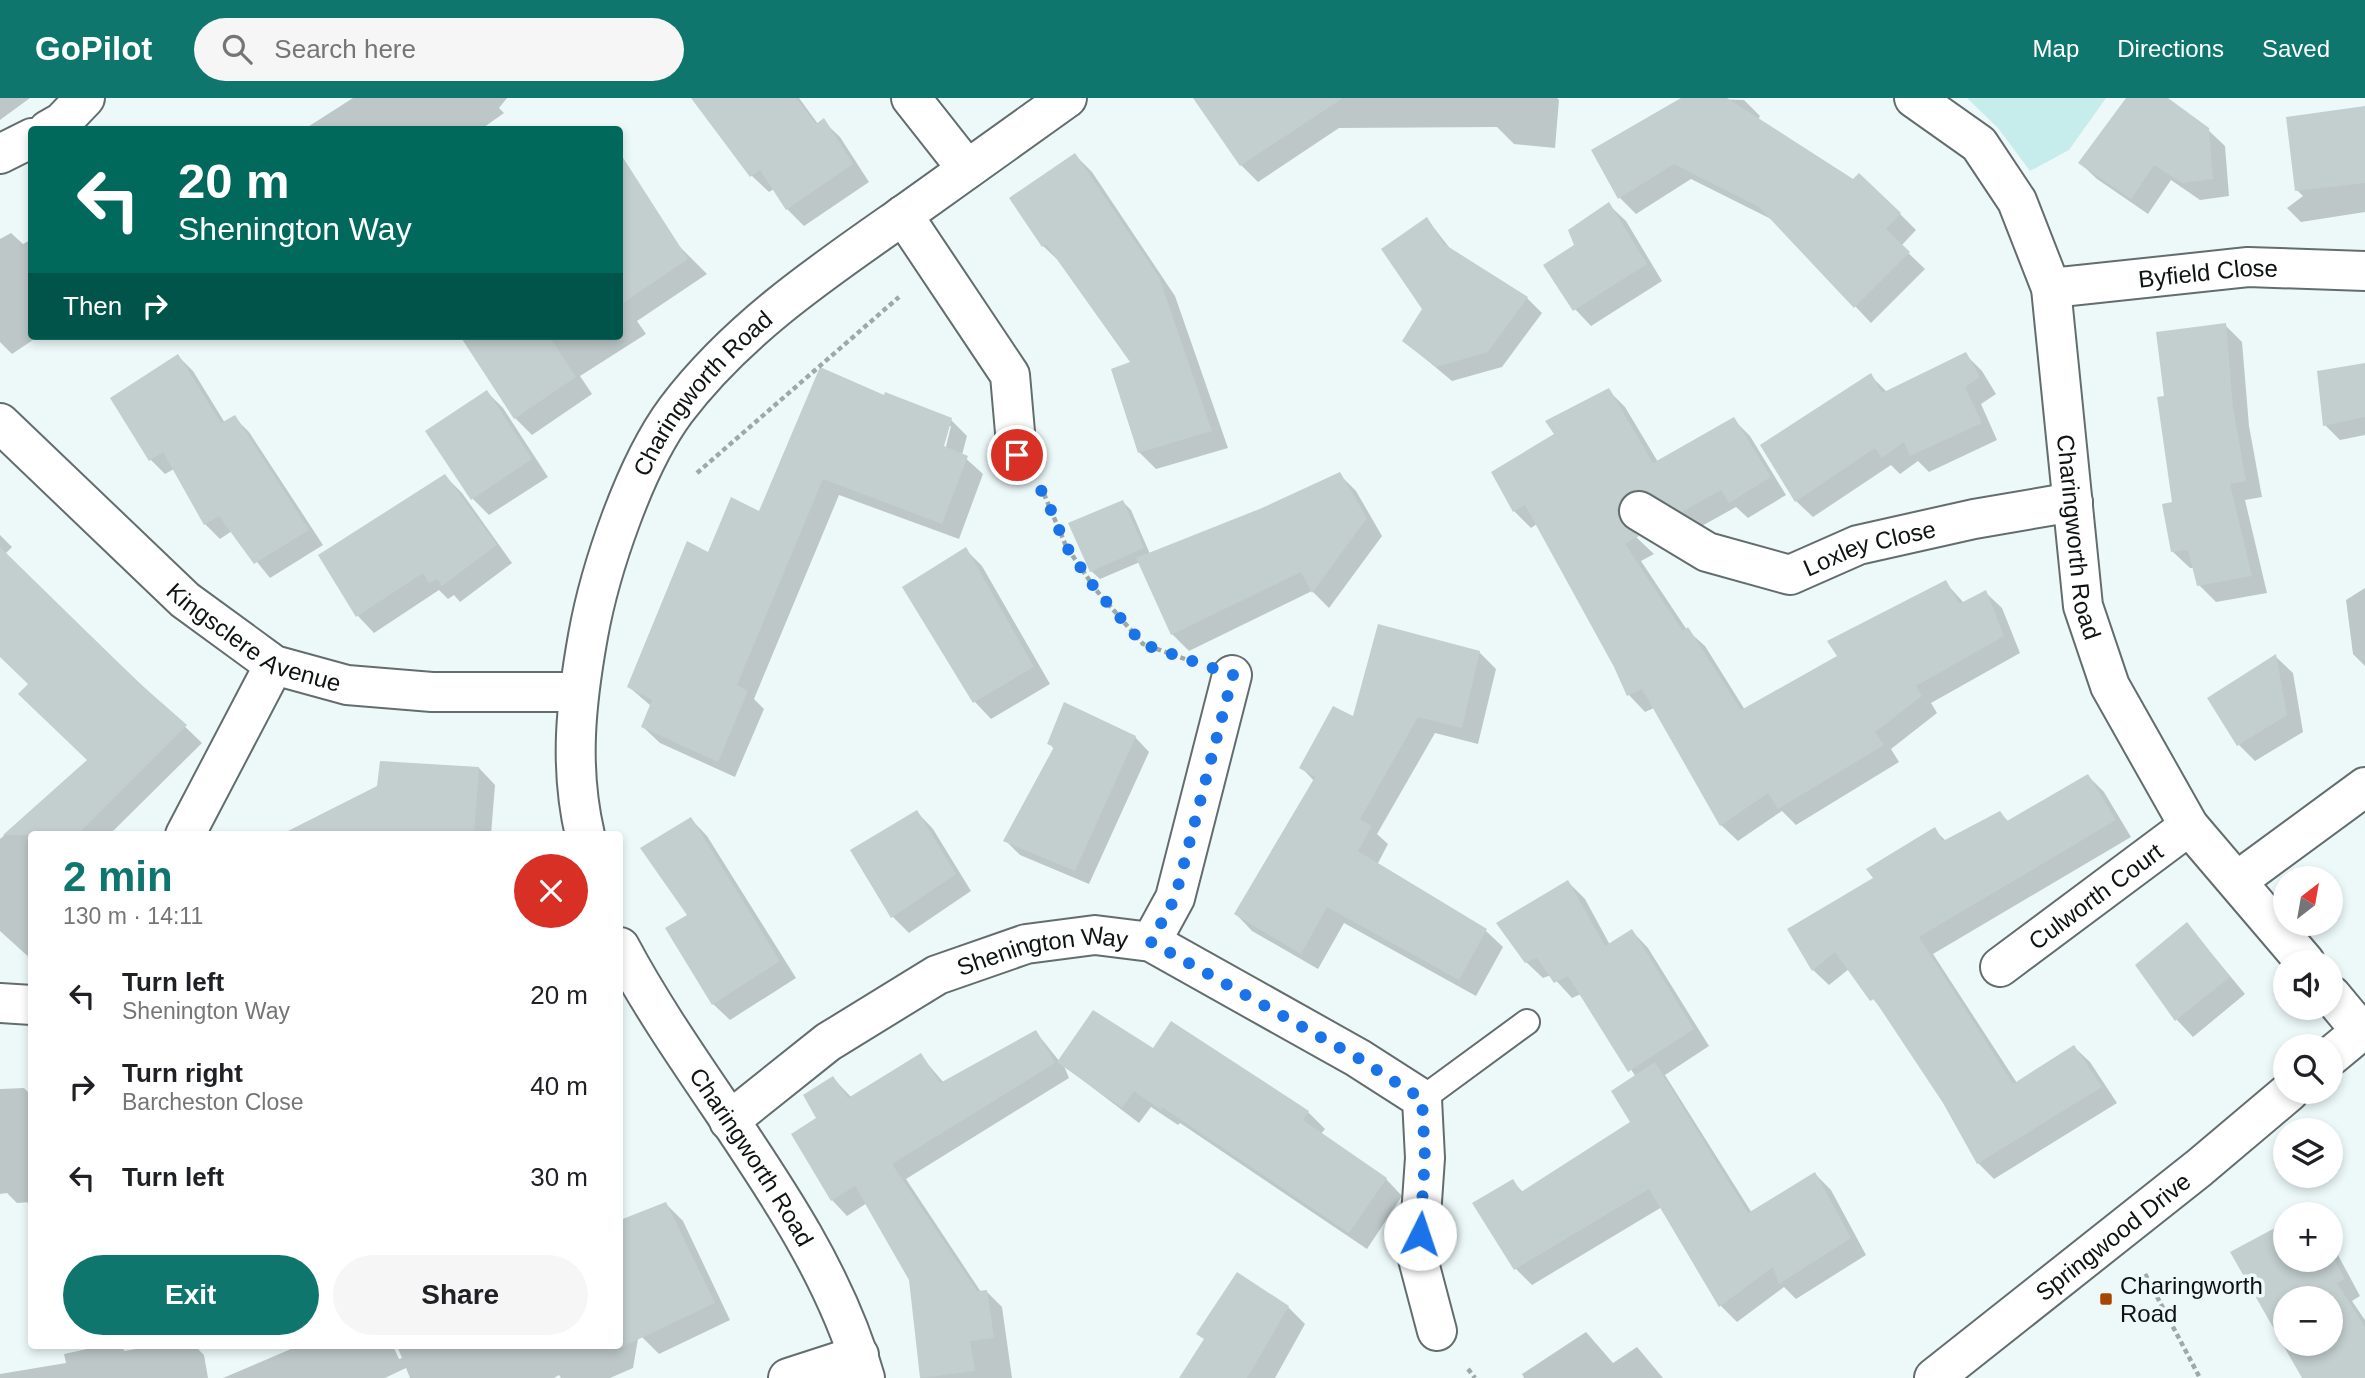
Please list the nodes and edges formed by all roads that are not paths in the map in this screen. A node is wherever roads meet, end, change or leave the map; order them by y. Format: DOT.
graph roads {
  1 [pos="85,98"];
  2 [pos="911,98"];
  3 [pos="1067,98"];
  4 [pos="1914,98"];
  5 [pos="55,126"];
  6 [pos="28,140"];
  7 [pos="0,154"];
  8 [pos="968,169"];
  9 [pos="903,215"];
  10 [pos="2365,271"];
  11 [pos="2051,288"];
  12 [pos="0,423"];
  13 [pos="1017,455"];
  14 [pos="2073,502"];
  15 [pos="1639,511"];
  16 [pos="274,665"];
  17 [pos="1233,675"];
  18 [pos="578,692"];
  19 [pos="2365,787"];
  20 [pos="2189,826"];
  21 [pos="187,831"];
  22 [pos="583,831"];
  23 [pos="2237,881"];
  24 [pos="1151,942"];
  25 [pos="2295,950"];
  26 [pos="623,953"];
  27 [pos="2000,967"];
  28 [pos="0,1003"];
  29 [pos="28,1004"];
  30 [pos="2343,1008"];
  31 [pos="1527,1023"];
  32 [pos="2363,1029"];
  33 [pos="2343,1046"];
  34 [pos="1422,1099"];
  35 [pos="2274,1104"];
  36 [pos="729,1121"];
  37 [pos="1437,1331"];
  38 [pos="862,1366"];
  39 [pos="788,1378"];
  40 [pos="1934,1378"];
  1 -- 5 [label="street"];
  2 -- 8 [label="street"];
  3 -- 8 [label="street, Charingworth Road"];
  4 -- 11 [label="street, Charingworth Road"];
  6 -- 7 [label="street"];
  8 -- 9 [label="street, Charingworth Road"];
  9 -- 13 [label="street"];
  9 -- 18 [label="street, Charingworth Road"];
  10 -- 11 [label="street, Byfield Close"];
  11 -- 14 [label="street, Charingworth Road"];
  12 -- 16 [label="street, Kingsclere Avenue"];
  14 -- 15 [label="street, Loxley Close"];
  14 -- 20 [label="street, Charingworth Road"];
  16 -- 18 [label="street, Kingsclere Avenue"];
  16 -- 21 [label="street"];
  17 -- 24 [label="street"];
  18 -- 22 [label="street, Charingworth Road"];
  19 -- 23 [label="street"];
  20 -- 23 [label="street, Charingworth Road"];
  20 -- 27 [label="street, Culworth Court"];
  23 -- 25 [label="street, Charingworth Road"];
  24 -- 34 [label="street, Shenington Way"];
  24 -- 36 [label="street, Shenington Way"];
  26 -- 36 [label="street, Charingworth Road"];
  28 -- 29 [label="street"];
  30 -- 32 [label="street"];
  31 -- 34 [label="lane"];
  32 -- 33 [label="street"];
  34 -- 37 [label="street"];
  35 -- 40 [label="street, Springwood Drive"];
  36 -- 38 [label="street, Charingworth Road"];
  38 -- 39 [label="street"];
}
